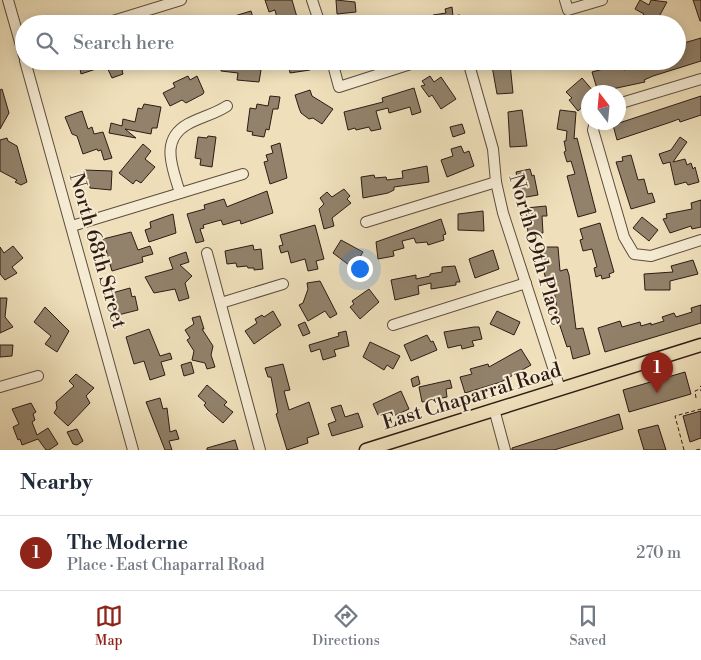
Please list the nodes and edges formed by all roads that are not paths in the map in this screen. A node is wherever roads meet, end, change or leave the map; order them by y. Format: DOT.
graph roads {
  1 [pos="8,0"];
  2 [pos="181,0"];
  3 [pos="312,0"];
  4 [pos="602,0"];
  5 [pos="566,5"];
  6 [pos="132,15"];
  7 [pos="317,15"];
  8 [pos="15,24"];
  9 [pos="28,70"];
  10 [pos="335,70"];
  11 [pos="392,70"];
  12 [pos="471,70"];
  13 [pos="701,79"];
  14 [pos="626,102"];
  15 [pos="227,106"];
  16 [pos="593,130"];
  17 [pos="243,174"];
  18 [pos="496,182"];
  19 [pos="180,193"];
  20 [pos="366,222"];
  21 [pos="72,226"];
  22 [pos="701,240"];
  23 [pos="207,253"];
  24 [pos="526,283"];
  25 [pos="283,284"];
  26 [pos="221,303"];
  27 [pos="393,325"];
  28 [pos="701,345"];
  29 [pos="701,353"];
  30 [pos="38,376"];
  31 [pos="589,380"];
  32 [pos="0,387"];
  33 [pos="560,389"];
  34 [pos="494,410"];
  35 [pos="134,450"];
  36 [pos="260,450"];
  37 [pos="366,450"];
  38 [pos="505,450"];
  1 -- 8 [label="street"];
  2 -- 6 [label="street"];
  3 -- 7 [label="street"];
  4 -- 5 [label="street"];
  9 -- 21 [label="street, North 68th Street"];
  10 -- 11 [label="street"];
  12 -- 18 [label="street, North 69th Place"];
  13 -- 14 [label="street"];
  15 -- 19 [label="street"];
  16 -- 22 [label="street"];
  17 -- 19 [label="street"];
  18 -- 20 [label="street"];
  18 -- 24 [label="street, North 69th Place"];
  19 -- 21 [label="street"];
  21 -- 35 [label="street, North 68th Street"];
  23 -- 26 [label="street"];
  24 -- 27 [label="street"];
  24 -- 33 [label="street, North 69th Place"];
  25 -- 26 [label="street"];
  26 -- 36 [label="street"];
  28 -- 31 [label="main road, East Chaparral Road"];
  29 -- 31 [label="main road, East Chaparral Road"];
  30 -- 32 [label="street"];
  31 -- 33 [label="main road, East Chaparral Road"];
  33 -- 34 [label="main road, East Chaparral Road"];
  34 -- 37 [label="main road, East Chaparral Road"];
  34 -- 38 [label="street"];
}
